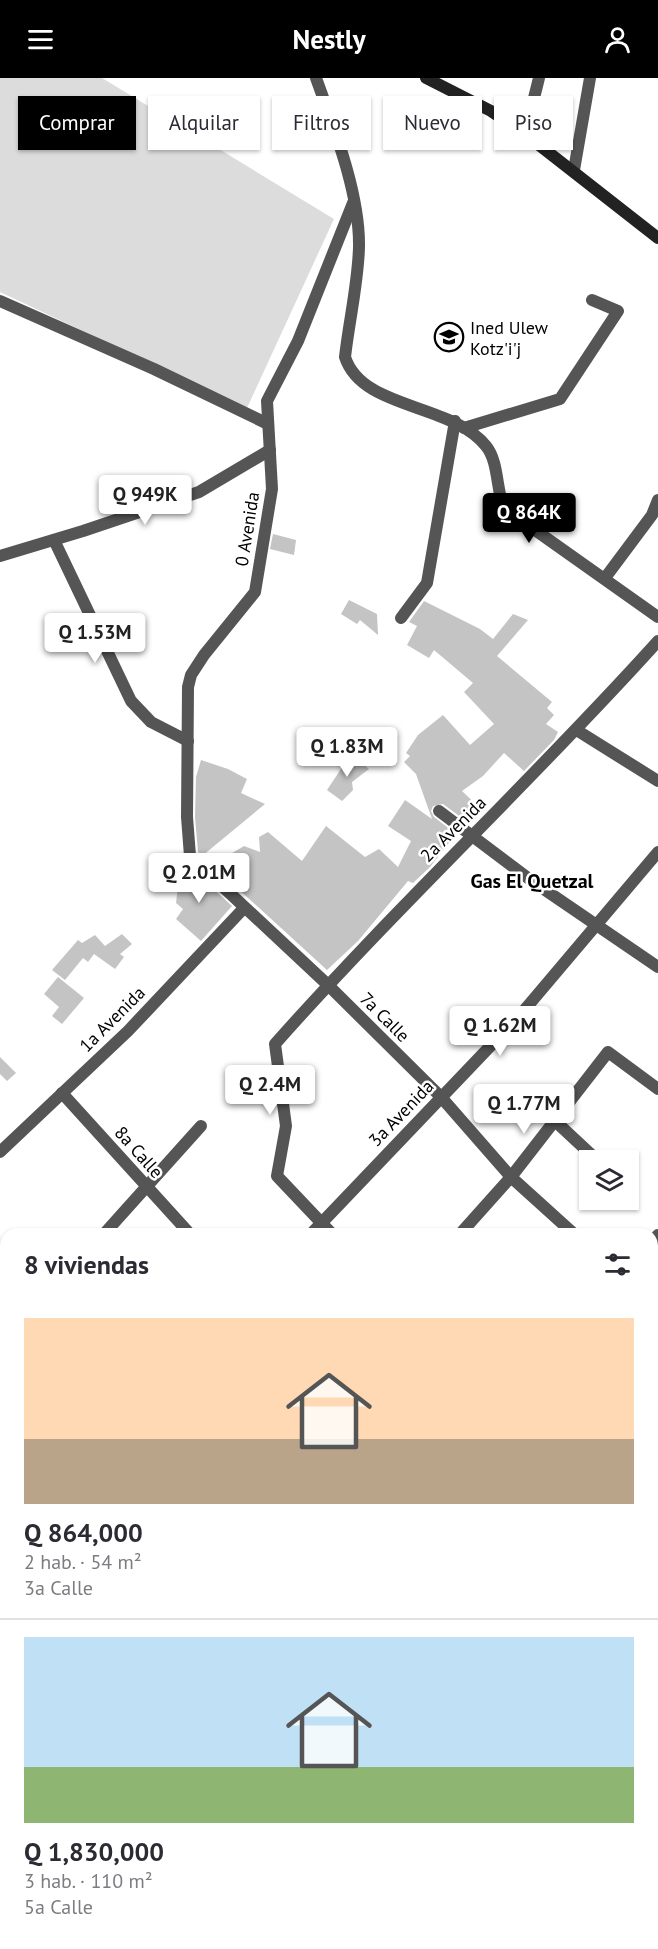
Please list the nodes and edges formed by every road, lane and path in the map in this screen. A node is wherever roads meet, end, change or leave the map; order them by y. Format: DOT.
graph roads {
  1 [pos="316,78"];
  2 [pos="426,78"];
  3 [pos="539,78"];
  4 [pos="590,78"];
  5 [pos="534,96"];
  6 [pos="494,113"];
  7 [pos="547,150"];
  8 [pos="574,170"];
  9 [pos="353,203"];
  10 [pos="658,238"];
  11 [pos="592,300"];
  12 [pos="0,301"];
  13 [pos="268,424"];
  14 [pos="459,425"];
  15 [pos="270,450"];
  16 [pos="658,500"];
  17 [pos="54,540"];
  18 [pos="0,556"];
  19 [pos="605,578"];
  20 [pos="658,617"];
  21 [pos="402,618"];
  22 [pos="658,641"];
  23 [pos="578,731"];
  24 [pos="188,741"];
  25 [pos="658,782"];
  26 [pos="439,811"];
  27 [pos="470,836"];
  28 [pos="658,852"];
  29 [pos="190,856"];
  30 [pos="244,908"];
  31 [pos="598,924"];
  32 [pos="658,967"];
  33 [pos="328,985"];
  34 [pos="658,1089"];
  35 [pos="62,1093"];
  36 [pos="441,1098"];
  37 [pos="554,1120"];
  38 [pos="201,1126"];
  39 [pos="586,1150"];
  40 [pos="0,1152"];
  41 [pos="511,1177"];
  42 [pos="147,1187"];
  43 [pos="321,1224"];
  44 [pos="109,1228"];
  45 [pos="185,1228"];
  46 [pos="317,1228"];
  47 [pos="325,1228"];
  48 [pos="465,1228"];
  49 [pos="567,1228"];
  1 -- 9 [label="street"];
  2 -- 6 [label="street"];
  3 -- 5 [label="street"];
  4 -- 8 [label="street"];
  7 -- 8 [label="street"];
  8 -- 10 [label="street"];
  9 -- 13 [label="street, 0 Avenida"];
  9 -- 14 [label="street"];
  11 -- 14 [label="street"];
  12 -- 13 [label="street"];
  13 -- 15 [label="street, 0 Avenida"];
  14 -- 19 [label="street"];
  14 -- 21 [label="street"];
  15 -- 17 [label="street"];
  15 -- 24 [label="street, 0 Avenida"];
  16 -- 19 [label="street"];
  17 -- 18 [label="street"];
  17 -- 24 [label="street"];
  19 -- 20 [label="street"];
  22 -- 23 [label="street, 2a Avenida"];
  23 -- 25 [label="street"];
  23 -- 27 [label="street, 2a Avenida"];
  24 -- 29 [label="street, 0 Avenida"];
  26 -- 27 [label="street"];
  27 -- 31 [label="street"];
  27 -- 33 [label="street, 2a Avenida"];
  28 -- 31 [label="street, 3a Avenida"];
  29 -- 30 [label="street, 7a Calle"];
  30 -- 33 [label="street, 7a Calle"];
  30 -- 35 [label="street, 1a Avenida"];
  31 -- 32 [label="street"];
  31 -- 36 [label="street, 3a Avenida"];
  33 -- 36 [label="street, 7a Calle"];
  33 -- 43 [label="street, 2a Avenida"];
  34 -- 37 [label="street"];
  35 -- 40 [label="street, 1a Avenida"];
  35 -- 42 [label="street, 8a Calle"];
  36 -- 41 [label="street, 7a Calle"];
  36 -- 43 [label="street, 3a Avenida"];
  37 -- 39 [label="street"];
  37 -- 41 [label="street"];
  38 -- 42 [label="street"];
  41 -- 48 [label="street"];
  41 -- 49 [label="street, 7a Calle"];
  42 -- 44 [label="street"];
  42 -- 45 [label="street, 8a Calle"];
  43 -- 46 [label="street, 3a Avenida"];
  43 -- 47 [label="street"];
}
